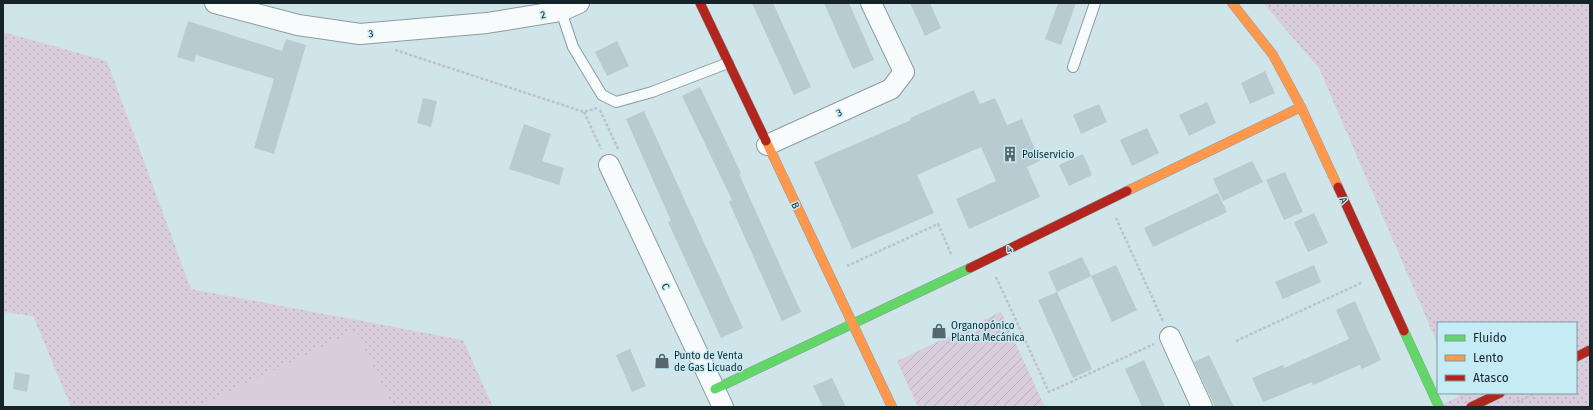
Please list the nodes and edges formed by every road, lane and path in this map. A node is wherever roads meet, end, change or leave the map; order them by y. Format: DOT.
graph roads {
  1 [pos="215,3"];
  2 [pos="580,3"];
  3 [pos="700,3"];
  4 [pos="871,3"];
  5 [pos="1095,3"];
  6 [pos="1232,3"];
  7 [pos="247,7"];
  8 [pos="561,11"];
  9 [pos="529,17"];
  10 [pos="394,50"];
  11 [pos="728,63"];
  12 [pos="1073,67"];
  13 [pos="616,102"];
  14 [pos="1301,107"];
  15 [pos="584,112"];
  16 [pos="767,145"];
  17 [pos="609,165"];
  18 [pos="1108,201"];
  19 [pos="953,259"];
  20 [pos="988,259"];
  21 [pos="841,269"];
  22 [pos="1379,274"];
  23 [pos="852,324"];
  24 [pos="1170,337"];
  25 [pos="1236,341"];
  26 [pos="1590,350"];
  27 [pos="1577,356"];
  28 [pos="715,389"];
  29 [pos="1498,394"];
  30 [pos="1534,394"];
  31 [pos="1513,404"];
  32 [pos="723,407"];
  33 [pos="892,407"];
  34 [pos="1202,407"];
  35 [pos="1439,407"];
  36 [pos="1471,407"];
  1 -- 7 [label="street, 3"];
  2 -- 8 [label="street, 2"];
  3 -- 11 [label="street, B"];
  4 -- 16 [label="street, 3"];
  5 -- 12 [label="lane"];
  6 -- 14 [label="street, A"];
  7 -- 9 [label="street, 3"];
  8 -- 9 [label="street, 2"];
  8 -- 13 [label="lane"];
  10 -- 15 [label="path"];
  11 -- 13 [label="lane"];
  11 -- 16 [label="street, B"];
  13 -- 15 [label="path"];
  14 -- 18 [label="street, 4"];
  14 -- 22 [label="street, A"];
  15 -- 17 [label="path"];
  16 -- 23 [label="street, B"];
  17 -- 28 [label="street, C"];
  18 -- 20 [label="street, 4"];
  18 -- 24 [label="path"];
  19 -- 21 [label="path"];
  20 -- 23 [label="street, 4"];
  20 -- 24 [label="path"];
  22 -- 25 [label="path"];
  22 -- 35 [label="street, A"];
  23 -- 28 [label="street, 4"];
  23 -- 33 [label="street, B"];
  24 -- 34 [label="street"];
  26 -- 27 [label="street"];
  28 -- 32 [label="street, C"];
  29 -- 36 [label="street"];
  30 -- 31 [label="path"];
}
